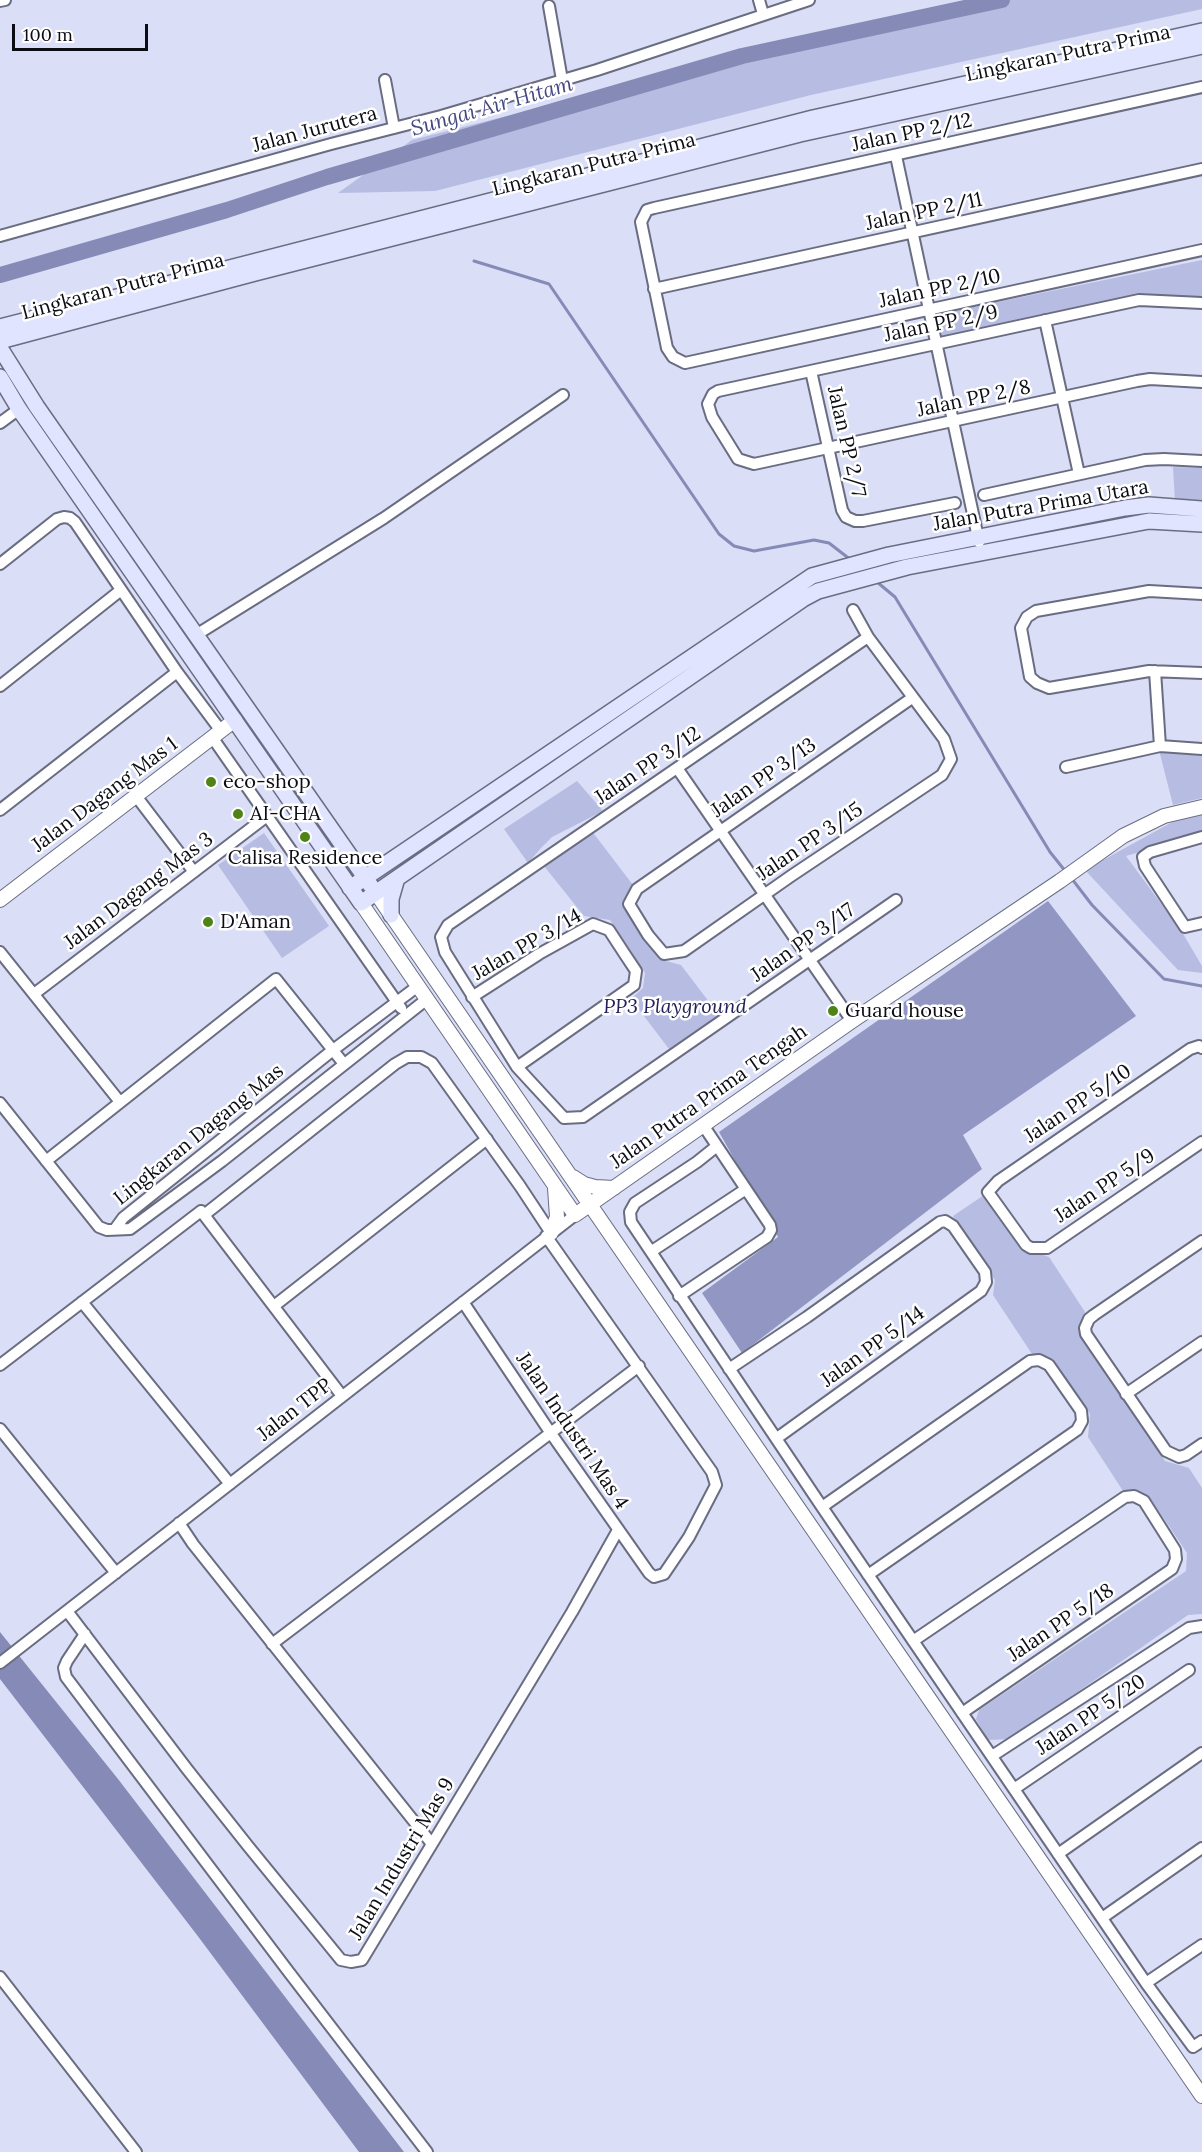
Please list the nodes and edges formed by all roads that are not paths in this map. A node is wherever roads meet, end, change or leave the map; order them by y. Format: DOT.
graph roads {
  1 [pos="5,0"];
  2 [pos="759,0"];
  3 [pos="809,0"];
  4 [pos="0,1"];
  5 [pos="549,6"];
  6 [pos="763,14"];
  7 [pos="1202,32"];
  8 [pos="1202,46"];
  9 [pos="386,80"];
  10 [pos="562,80"];
  11 [pos="1202,87"];
  12 [pos="394,128"];
  13 [pos="896,156"];
  14 [pos="1202,170"];
  15 [pos="912,233"];
  16 [pos="0,236"];
  17 [pos="1202,250"];
  18 [pos="654,289"];
  19 [pos="1202,303"];
  20 [pos="929,310"];
  21 [pos="1045,320"];
  22 [pos="0,327"];
  23 [pos="0,341"];
  24 [pos="936,343"];
  25 [pos="0,348"];
  26 [pos="811,371"];
  27 [pos="0,377"];
  28 [pos="1202,382"];
  29 [pos="562,395"];
  30 [pos="1062,398"];
  31 [pos="19,409"];
  32 [pos="953,422"];
  33 [pos="0,423"];
  34 [pos="829,448"];
  35 [pos="1202,461"];
  36 [pos="754,464"];
  37 [pos="1079,474"];
  38 [pos="984,495"];
  39 [pos="955,503"];
  40 [pos="1202,509"];
  41 [pos="1202,524"];
  42 [pos="979,538"];
  43 [pos="982,554"];
  44 [pos="0,564"];
  45 [pos="121,591"];
  46 [pos="1202,594"];
  47 [pos="853,610"];
  48 [pos="196,635"];
  49 [pos="868,637"];
  50 [pos="1155,671"];
  51 [pos="177,672"];
  52 [pos="1202,673"];
  53 [pos="0,686"];
  54 [pos="912,698"];
  55 [pos="235,720"];
  56 [pos="217,734"];
  57 [pos="1160,746"];
  58 [pos="1202,749"];
  59 [pos="1066,767"];
  60 [pos="677,768"];
  61 [pos="136,796"];
  62 [pos="1202,807"];
  63 [pos="0,810"];
  64 [pos="267,816"];
  65 [pos="720,831"];
  66 [pos="1202,837"];
  67 [pos="350,855"];
  68 [pos="388,862"];
  69 [pos="194,872"];
  70 [pos="365,878"];
  71 [pos="397,878"];
  72 [pos="350,888"];
  73 [pos="376,893"];
  74 [pos="765,895"];
  75 [pos="0,900"];
  76 [pos="896,900"];
  77 [pos="361,903"];
  78 [pos="391,915"];
  79 [pos="1202,923"];
  80 [pos="684,951"];
  81 [pos="0,952"];
  82 [pos="810,960"];
  83 [pos="418,986"];
  84 [pos="33,994"];
  85 [pos="472,998"];
  86 [pos="427,999"];
  87 [pos="397,1002"];
  88 [pos="405,1015"];
  89 [pos="852,1020"];
  90 [pos="1196,1048"];
  91 [pos="333,1050"];
  92 [pos="344,1064"];
  93 [pos="517,1067"];
  94 [pos="0,1102"];
  95 [pos="120,1102"];
  96 [pos="703,1125"];
  97 [pos="487,1139"];
  98 [pos="1202,1142"];
  99 [pos="717,1146"];
  100 [pos="46,1161"];
  101 [pos="571,1176"];
  102 [pos="555,1186"];
  103 [pos="614,1188"];
  104 [pos="746,1189"];
  105 [pos="590,1204"];
  106 [pos="204,1215"];
  107 [pos="575,1215"];
  108 [pos="115,1229"];
  109 [pos="608,1230"];
  110 [pos="549,1235"];
  111 [pos="1202,1241"];
  112 [pos="1026,1245"];
  113 [pos="652,1251"];
  114 [pos="680,1296"];
  115 [pos="82,1302"];
  116 [pos="463,1302"];
  117 [pos="274,1306"];
  118 [pos="1202,1342"];
  119 [pos="0,1365"];
  120 [pos="639,1366"];
  121 [pos="729,1369"];
  122 [pos="1126,1394"];
  123 [pos="342,1396"];
  124 [pos="0,1429"];
  125 [pos="550,1432"];
  126 [pos="777,1438"];
  127 [pos="1202,1444"];
  128 [pos="230,1484"];
  129 [pos="822,1507"];
  130 [pos="179,1523"];
  131 [pos="618,1530"];
  132 [pos="116,1573"];
  133 [pos="868,1575"];
  134 [pos="67,1611"];
  135 [pos="1202,1626"];
  136 [pos="85,1634"];
  137 [pos="913,1641"];
  138 [pos="272,1644"];
  139 [pos="0,1663"];
  140 [pos="1189,1670"];
  141 [pos="962,1713"];
  142 [pos="1202,1753"];
  143 [pos="992,1756"];
  144 [pos="1014,1790"];
  145 [pos="432,1844"];
  146 [pos="1202,1848"];
  147 [pos="1058,1854"];
  148 [pos="1102,1918"];
  149 [pos="1202,1945"];
  150 [pos="0,1977"];
  151 [pos="1146,1983"];
  152 [pos="1202,2040"];
  153 [pos="1202,2096"];
  154 [pos="136,2152"];
  155 [pos="428,2152"];
  1 -- 4 [label="street"];
  2 -- 6 [label="street"];
  3 -- 6 [label="street, Jalan Jurutera"];
  5 -- 10 [label="street"];
  6 -- 10 [label="street, Jalan Jurutera"];
  7 -- 22 [label="main road, Lingkaran Putra Prima"];
  8 -- 23 [label="main road, Lingkaran Putra Prima"];
  9 -- 12 [label="street"];
  10 -- 12 [label="street, Jalan Jurutera"];
  11 -- 13 [label="street, Jalan PP 2/12"];
  12 -- 16 [label="street, Jalan Jurutera"];
  13 -- 15 [label="street"];
  13 -- 18 [label="street, Jalan PP 2/12"];
  14 -- 15 [label="street, Jalan PP 2/11"];
  15 -- 18 [label="street, Jalan PP 2/11"];
  15 -- 20 [label="street"];
  17 -- 20 [label="street, Jalan PP 2/10"];
  18 -- 20 [label="street, Jalan PP 2/10"];
  19 -- 21 [label="street, Jalan PP 2/9"];
  20 -- 24 [label="street"];
  21 -- 24 [label="street, Jalan PP 2/9"];
  21 -- 30 [label="street"];
  24 -- 26 [label="street, Jalan PP 2/9"];
  24 -- 32 [label="street"];
  25 -- 48 [label="main road"];
  26 -- 34 [label="street, Jalan PP 2/7"];
  26 -- 36 [label="street, Jalan PP 2/9"];
  27 -- 31 [label="main road"];
  28 -- 30 [label="street, Jalan PP 2/8"];
  29 -- 48 [label="street"];
  30 -- 32 [label="street, Jalan PP 2/8"];
  30 -- 37 [label="street"];
  31 -- 33 [label="street"];
  31 -- 55 [label="main road"];
  32 -- 34 [label="street, Jalan PP 2/8"];
  32 -- 42 [label="street"];
  34 -- 36 [label="street, Jalan PP 2/8"];
  34 -- 39 [label="street, Jalan PP 2/7"];
  35 -- 37 [label="street"];
  37 -- 38 [label="street"];
  40 -- 42 [label="main road, Jalan Putra Prima Utara"];
  41 -- 43 [label="main road, Jalan Putra Prima Utara"];
  42 -- 43 [label="street"];
  42 -- 68 [label="main road, Jalan Putra Prima Utara"];
  43 -- 71 [label="main road, Jalan Putra Prima Utara"];
  44 -- 45 [label="street"];
  45 -- 51 [label="street"];
  45 -- 53 [label="street"];
  46 -- 50 [label="street"];
  47 -- 49 [label="street"];
  48 -- 67 [label="main road"];
  49 -- 54 [label="street"];
  49 -- 60 [label="street, Jalan PP 3/12"];
  50 -- 52 [label="street"];
  50 -- 57 [label="street"];
  51 -- 56 [label="street"];
  51 -- 63 [label="street"];
  54 -- 65 [label="street, Jalan PP 3/13"];
  54 -- 74 [label="street, Jalan PP 3/15"];
  55 -- 56 [label="street, Jalan Dagang Mas 1"];
  55 -- 72 [label="main road"];
  56 -- 61 [label="street, Jalan Dagang Mas 1"];
  56 -- 64 [label="street"];
  57 -- 58 [label="street"];
  57 -- 59 [label="street"];
  60 -- 65 [label="street"];
  60 -- 85 [label="street, Jalan PP 3/12"];
  61 -- 69 [label="street"];
  61 -- 75 [label="street, Jalan Dagang Mas 1"];
  62 -- 89 [label="street, Jalan Putra Prima Tengah"];
  64 -- 69 [label="street, Jalan Dagang Mas 3"];
  64 -- 87 [label="street"];
  65 -- 74 [label="street"];
  65 -- 80 [label="street, Jalan PP 3/13"];
  66 -- 79 [label="street"];
  67 -- 68 [label="main road"];
  67 -- 70 [label="main road"];
  68 -- 70 [label="main road, Jalan Putra Prima Utara"];
  69 -- 84 [label="street, Jalan Dagang Mas 3"];
  70 -- 72 [label="main road, Jalan Putra Prima Utara"];
  70 -- 73 [label="main road"];
  71 -- 73 [label="main road, Jalan Putra Prima Utara"];
  71 -- 78 [label="main road"];
  72 -- 77 [label="main road"];
  73 -- 77 [label="main road, Jalan Putra Prima Utara"];
  73 -- 78 [label="street"];
  74 -- 80 [label="street, Jalan PP 3/15"];
  74 -- 82 [label="street"];
  76 -- 82 [label="street, Jalan PP 3/17"];
  77 -- 83 [label="street"];
  78 -- 101 [label="street"];
  81 -- 84 [label="street"];
  82 -- 89 [label="street"];
  82 -- 93 [label="street, Jalan PP 3/17"];
  83 -- 86 [label="street"];
  83 -- 87 [label="street, Lingkaran Dagang Mas"];
  84 -- 95 [label="street"];
  85 -- 93 [label="street"];
  85 -- 93 [label="street, Jalan PP 3/14"];
  86 -- 88 [label="street, Lingkaran Dagang Mas"];
  86 -- 102 [label="street"];
  87 -- 88 [label="street"];
  87 -- 91 [label="street, Lingkaran Dagang Mas"];
  88 -- 92 [label="street, Lingkaran Dagang Mas"];
  89 -- 96 [label="street, Jalan Putra Prima Tengah"];
  90 -- 112 [label="street, Jalan PP 5/10"];
  91 -- 92 [label="street"];
  91 -- 95 [label="street"];
  91 -- 108 [label="street, Lingkaran Dagang Mas"];
  92 -- 108 [label="street, Lingkaran Dagang Mas"];
  94 -- 100 [label="street"];
  95 -- 100 [label="street"];
  96 -- 99 [label="street"];
  96 -- 103 [label="street, Jalan Putra Prima Tengah"];
  97 -- 106 [label="street"];
  97 -- 110 [label="street"];
  97 -- 117 [label="street"];
  98 -- 112 [label="street, Jalan PP 5/9"];
  99 -- 104 [label="street"];
  99 -- 113 [label="street"];
  100 -- 108 [label="street"];
  101 -- 103 [label="street"];
  101 -- 105 [label="street"];
  102 -- 107 [label="street"];
  102 -- 110 [label="street"];
  103 -- 105 [label="street, Jalan Putra Prima Tengah"];
  103 -- 109 [label="street"];
  104 -- 113 [label="street"];
  104 -- 114 [label="street"];
  105 -- 107 [label="street, Jalan Putra Prima Tengah"];
  105 -- 109 [label="street"];
  106 -- 115 [label="street"];
  106 -- 117 [label="street"];
  107 -- 110 [label="street, Jalan TPP"];
  109 -- 153 [label="street"];
  110 -- 116 [label="street, Jalan TPP"];
  110 -- 120 [label="street"];
  111 -- 122 [label="street"];
  113 -- 114 [label="street"];
  114 -- 121 [label="street"];
  115 -- 119 [label="street"];
  115 -- 128 [label="street"];
  116 -- 123 [label="street, Jalan TPP"];
  116 -- 125 [label="street, Jalan Industri Mas 4"];
  117 -- 123 [label="street"];
  118 -- 122 [label="street"];
  120 -- 125 [label="street"];
  120 -- 131 [label="street, Jalan Industri Mas 4"];
  121 -- 126 [label="street"];
  121 -- 126 [label="street, Jalan PP 5/14"];
  122 -- 127 [label="street"];
  123 -- 128 [label="street, Jalan TPP"];
  124 -- 132 [label="street"];
  125 -- 131 [label="street, Jalan Industri Mas 4"];
  125 -- 138 [label="street"];
  126 -- 129 [label="street"];
  128 -- 130 [label="street, Jalan TPP"];
  129 -- 133 [label="street"];
  129 -- 133 [label="street"];
  130 -- 132 [label="street, Jalan TPP"];
  130 -- 138 [label="street"];
  131 -- 145 [label="street, Jalan Industri Mas 9"];
  132 -- 134 [label="street, Jalan TPP"];
  133 -- 137 [label="street"];
  134 -- 136 [label="street, Jalan Industri Mas 9"];
  134 -- 139 [label="street, Jalan TPP"];
  135 -- 143 [label="street"];
  136 -- 145 [label="street, Jalan Industri Mas 9"];
  136 -- 155 [label="street"];
  137 -- 141 [label="street"];
  137 -- 141 [label="street, Jalan PP 5/18"];
  138 -- 145 [label="street"];
  140 -- 144 [label="street, Jalan PP 5/20"];
  141 -- 143 [label="street"];
  142 -- 147 [label="street"];
  143 -- 144 [label="street"];
  144 -- 147 [label="street"];
  146 -- 148 [label="street"];
  147 -- 148 [label="street"];
  148 -- 151 [label="street"];
  149 -- 151 [label="street"];
  150 -- 154 [label="street"];
  151 -- 152 [label="street"];
}
